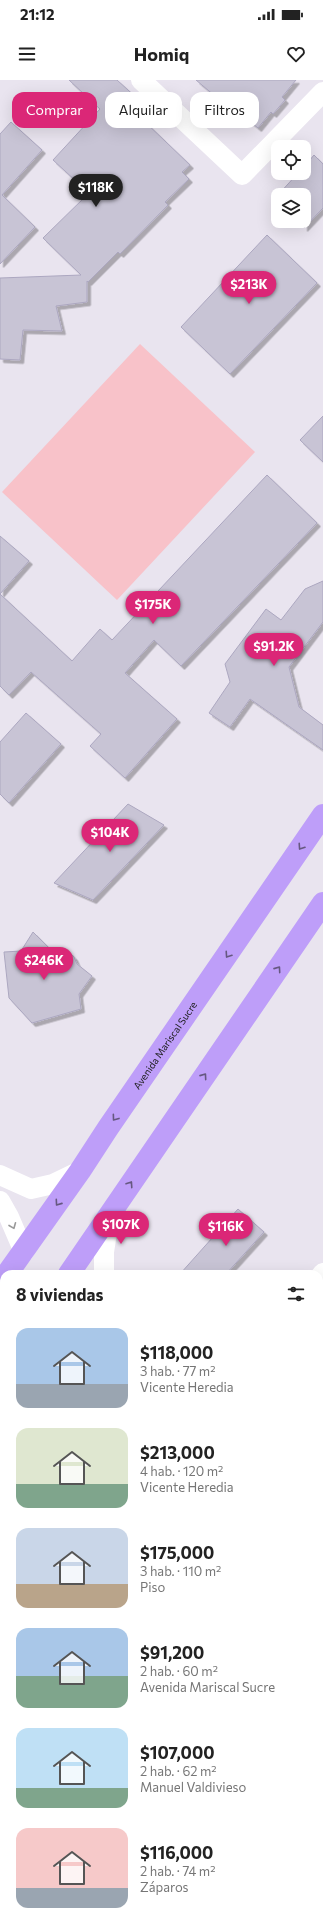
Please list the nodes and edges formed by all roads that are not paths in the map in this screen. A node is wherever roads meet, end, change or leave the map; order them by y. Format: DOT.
graph roads {
  1 [pos="141,80"];
  2 [pos="323,92"];
  3 [pos="323,815"];
  4 [pos="323,903"];
  5 [pos="80,1171"];
  6 [pos="0,1175"];
  7 [pos="0,1201"];
  8 [pos="110,1213"];
  9 [pos="24,1252"];
  10 [pos="10,1270"];
  11 [pos="73,1270"];
  12 [pos="104,1270"];
  1 -- 2 [label="street"];
  3 -- 5 [label="main road, Avenida Mariscal Sucre, one-way"];
  8 -- 4 [label="main road, one-way"];
  5 -- 6 [label="street"];
  5 -- 9 [label="main road, Avenida Mariscal Sucre, one-way"];
  7 -- 9 [label="street, one-way"];
  8 -- 11 [label="main road"];
  8 -- 12 [label="street"];
  9 -- 10 [label="main road, Avenida Mariscal Sucre"];
}
